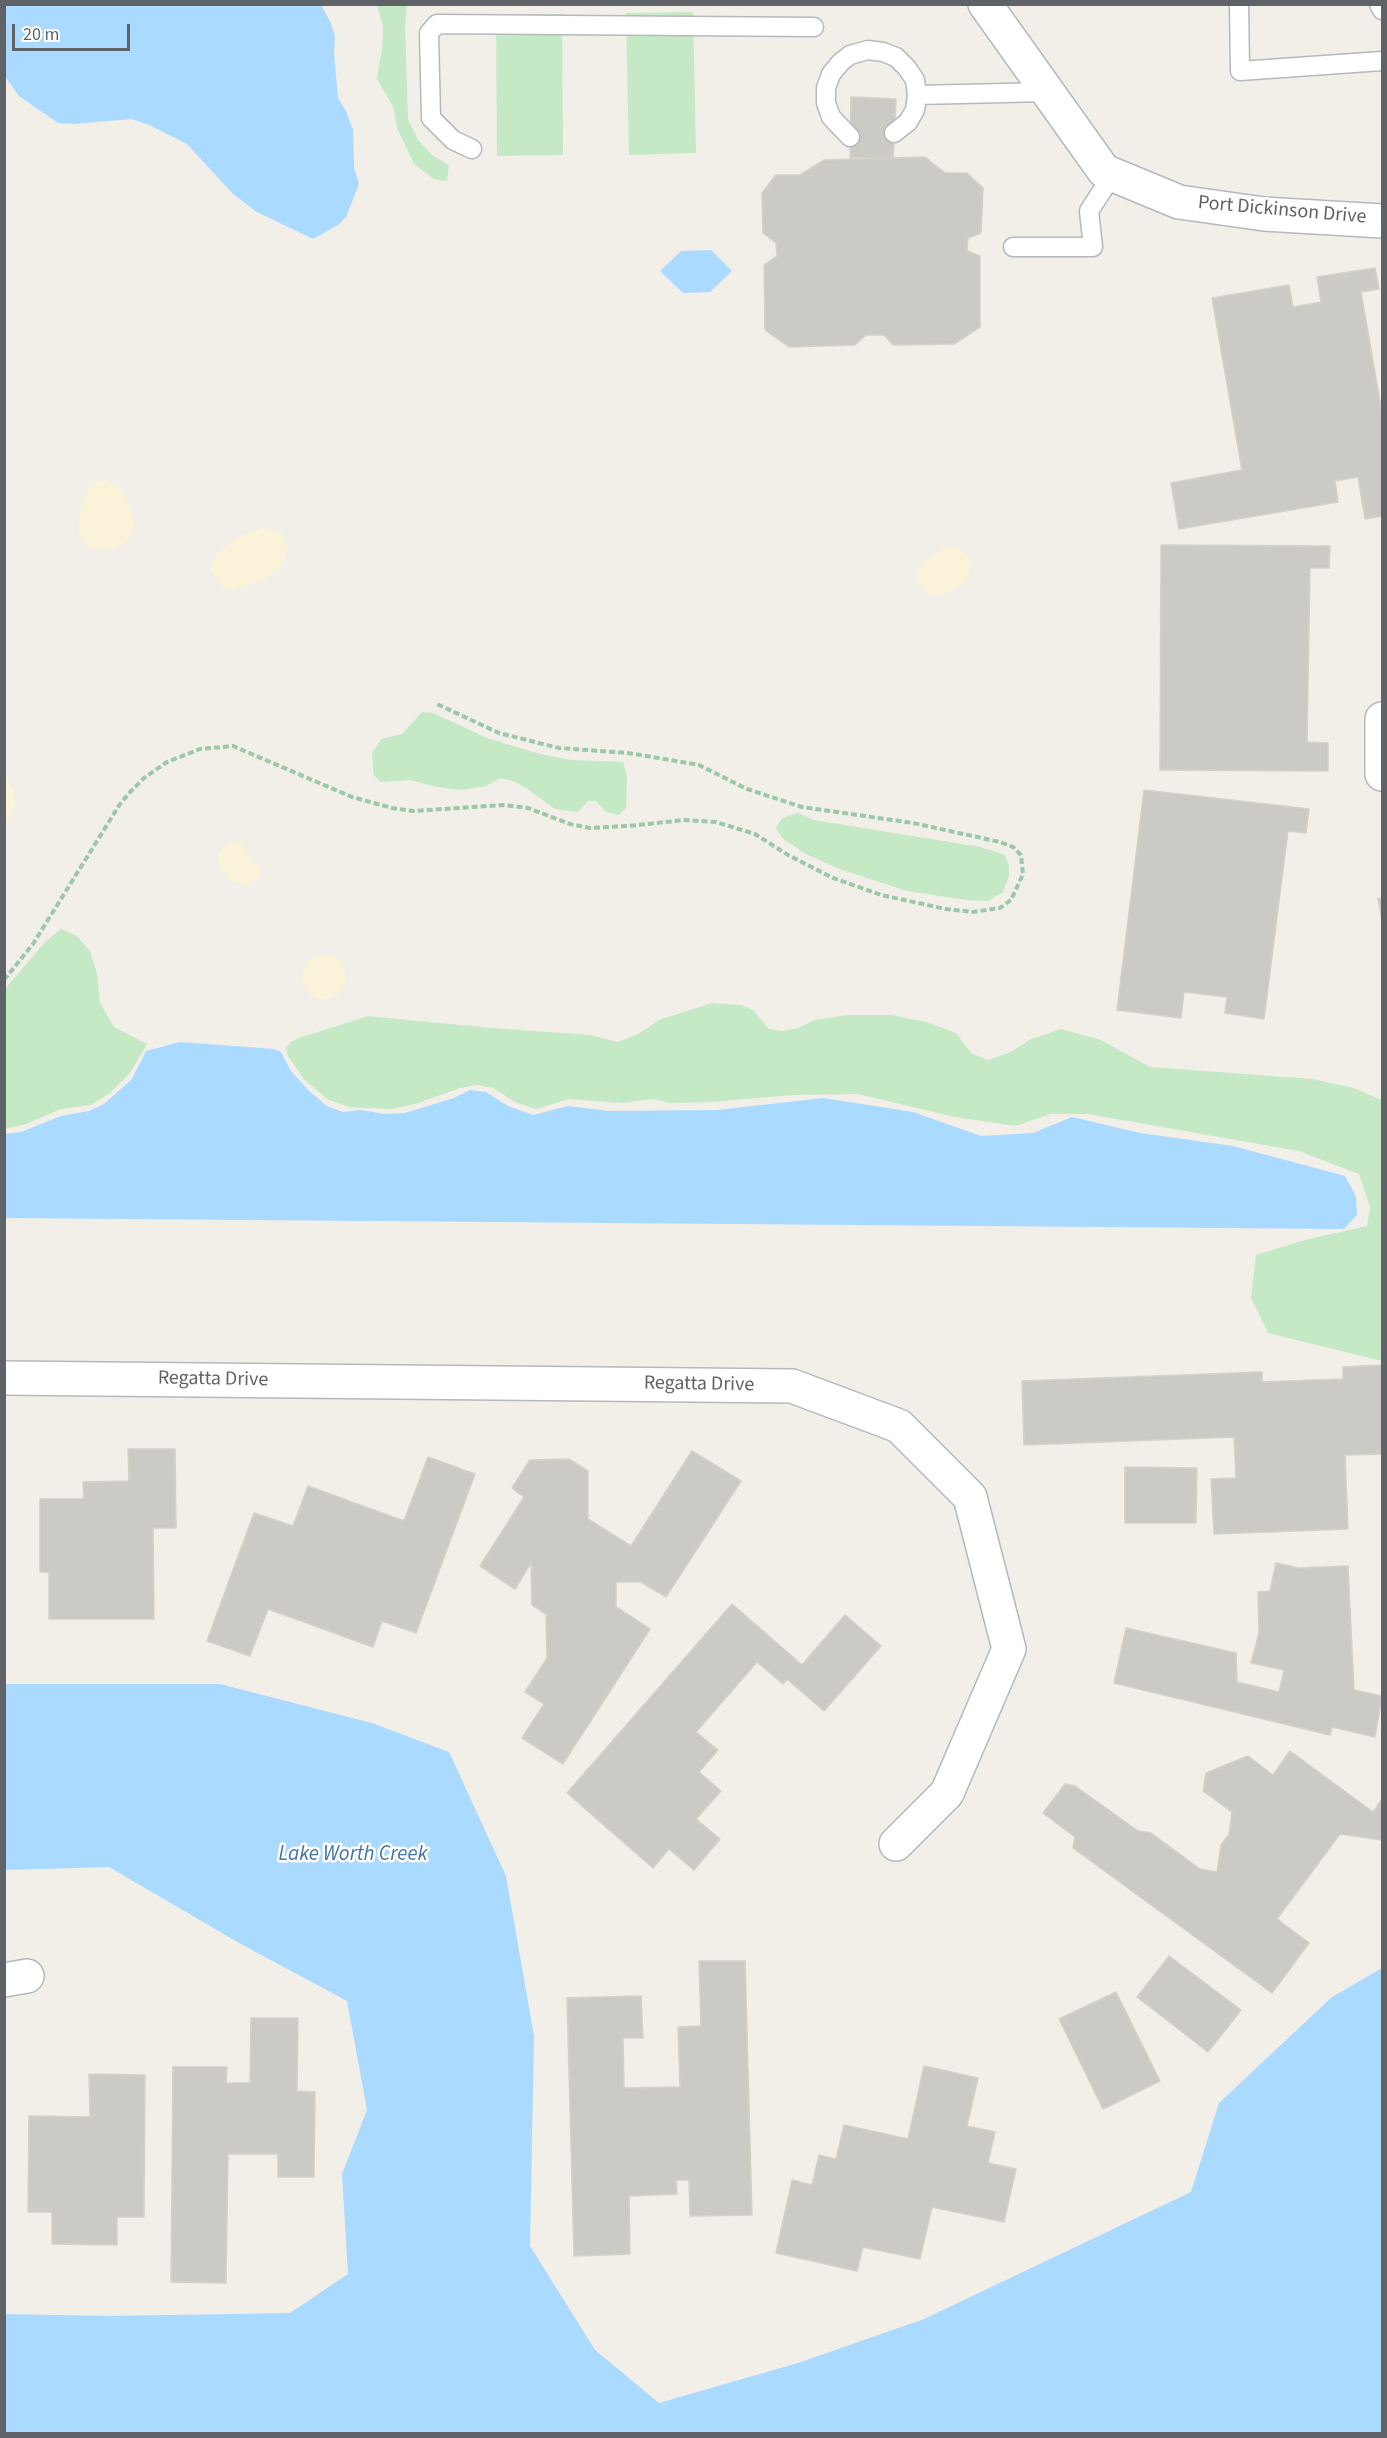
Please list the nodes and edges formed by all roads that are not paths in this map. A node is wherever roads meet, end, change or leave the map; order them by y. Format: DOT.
graph roads {
  1 [pos="985,4"];
  2 [pos="1239,4"];
  3 [pos="1379,4"];
  4 [pos="1383,10"];
  5 [pos="814,27"];
  6 [pos="1383,61"];
  7 [pos="1047,92"];
  8 [pos="917,95"];
  9 [pos="894,133"];
  10 [pos="850,137"];
  11 [pos="472,148"];
  12 [pos="1113,174"];
  13 [pos="1383,221"];
  14 [pos="1013,248"];
  15 [pos="1383,719"];
  16 [pos="1383,774"];
  17 [pos="4,1378"];
  18 [pos="896,1844"];
  1 -- 7 [label="street, Port Dickinson Drive"];
  2 -- 6 [label="lane"];
  3 -- 4 [label="lane"];
  5 -- 11 [label="lane"];
  7 -- 8 [label="lane"];
  7 -- 12 [label="street, Port Dickinson Drive"];
  8 -- 9 [label="lane"];
  8 -- 10 [label="lane"];
  12 -- 13 [label="street, Port Dickinson Drive"];
  12 -- 14 [label="lane"];
  15 -- 16 [label="street"];
  17 -- 18 [label="street, Regatta Drive"];
}
